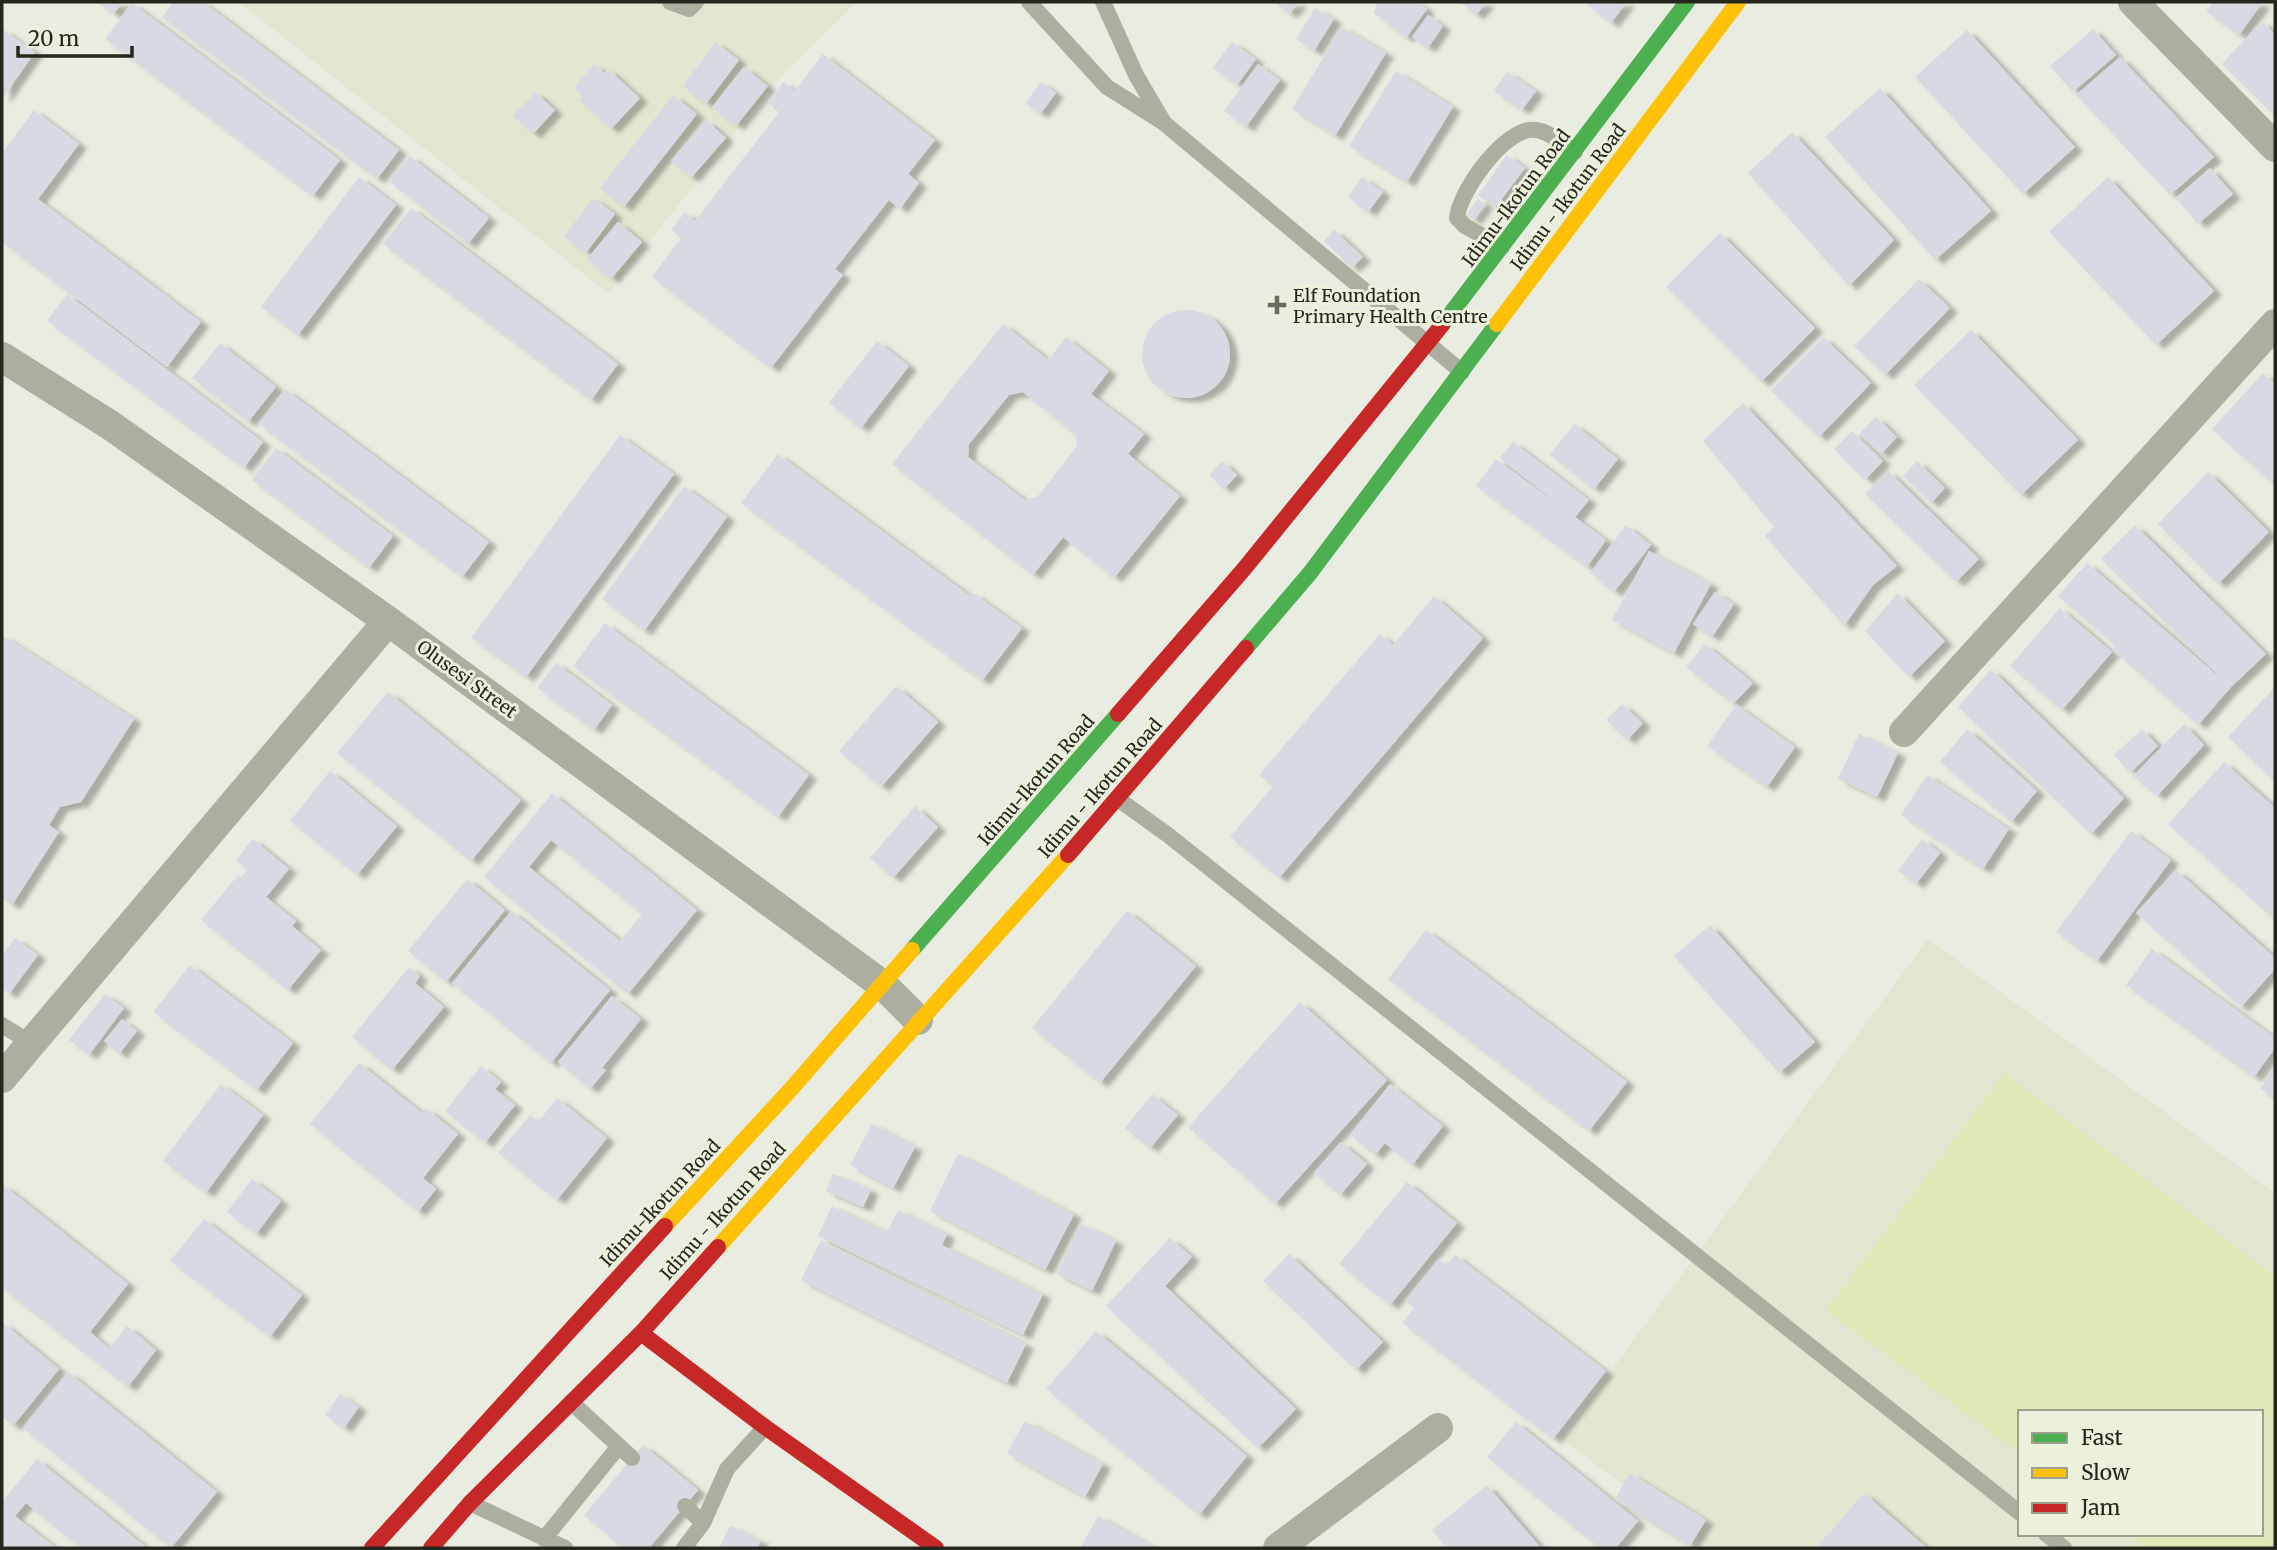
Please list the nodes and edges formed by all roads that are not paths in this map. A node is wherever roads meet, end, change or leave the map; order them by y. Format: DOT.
graph roads {
  1 [pos="670,2"];
  2 [pos="696,2"];
  3 [pos="1029,2"];
  4 [pos="1687,2"];
  5 [pos="1738,2"];
  6 [pos="2133,2"];
  7 [pos="1105,3"];
  8 [pos="1164,123"];
  9 [pos="2275,147"];
  10 [pos="1574,152"];
  11 [pos="1503,248"];
  12 [pos="2275,324"];
  13 [pos="1428,344"];
  14 [pos="2,357"];
  15 [pos="1462,372"];
  16 [pos="388,621"];
  17 [pos="1904,732"];
  18 [pos="1118,799"];
  19 [pos="884,986"];
  20 [pos="918,1020"];
  21 [pos="2,1025"];
  22 [pos="31,1043"];
  23 [pos="2,1078"];
  24 [pos="641,1333"];
  25 [pos="571,1402"];
  26 [pos="765,1427"];
  27 [pos="1438,1428"];
  28 [pos="619,1446"];
  29 [pos="632,1458"];
  30 [pos="470,1503"];
  31 [pos="685,1506"];
  32 [pos="2018,1512"];
  33 [pos="703,1523"];
  34 [pos="2049,1536"];
  35 [pos="544,1539"];
  36 [pos="372,1548"];
  37 [pos="431,1548"];
  38 [pos="565,1548"];
  39 [pos="684,1548"];
  40 [pos="936,1548"];
  41 [pos="1278,1548"];
  42 [pos="2064,1548"];
  1 -- 2 [label="lane"];
  3 -- 8 [label="lane"];
  4 -- 10 [label="main road, Idimu-Ikotun Road"];
  5 -- 15 [label="main road, Idimu - Ikotun Road"];
  6 -- 9 [label="street"];
  7 -- 8 [label="lane"];
  8 -- 13 [label="lane"];
  10 -- 11 [label="main road, Idimu-Ikotun Road"];
  10 -- 11 [label="lane"];
  11 -- 13 [label="main road, Idimu-Ikotun Road"];
  12 -- 17 [label="street"];
  13 -- 15 [label="lane"];
  13 -- 19 [label="main road, Idimu-Ikotun Road"];
  14 -- 16 [label="street, Olusesi Street"];
  15 -- 18 [label="main road, Idimu - Ikotun Road"];
  16 -- 19 [label="street, Olusesi Street"];
  16 -- 22 [label="street"];
  18 -- 20 [label="main road, Idimu - Ikotun Road"];
  18 -- 32 [label="lane"];
  19 -- 20 [label="street, Olusesi Street"];
  19 -- 36 [label="main road, Idimu-Ikotun Road"];
  20 -- 24 [label="main road, Idimu - Ikotun Road"];
  21 -- 22 [label="lane"];
  22 -- 23 [label="street"];
  24 -- 25 [label="main road, Idimu - Ikotun Road"];
  24 -- 26 [label="main road"];
  25 -- 28 [label="lane"];
  25 -- 30 [label="main road, Idimu - Ikotun Road"];
  26 -- 33 [label="lane"];
  26 -- 40 [label="main road"];
  27 -- 41 [label="street"];
  28 -- 29 [label="lane"];
  28 -- 35 [label="lane"];
  30 -- 35 [label="lane"];
  30 -- 37 [label="main road, Idimu - Ikotun Road"];
  31 -- 33 [label="lane"];
  33 -- 39 [label="lane"];
  34 -- 42 [label="lane"];
  35 -- 38 [label="lane"];
}
